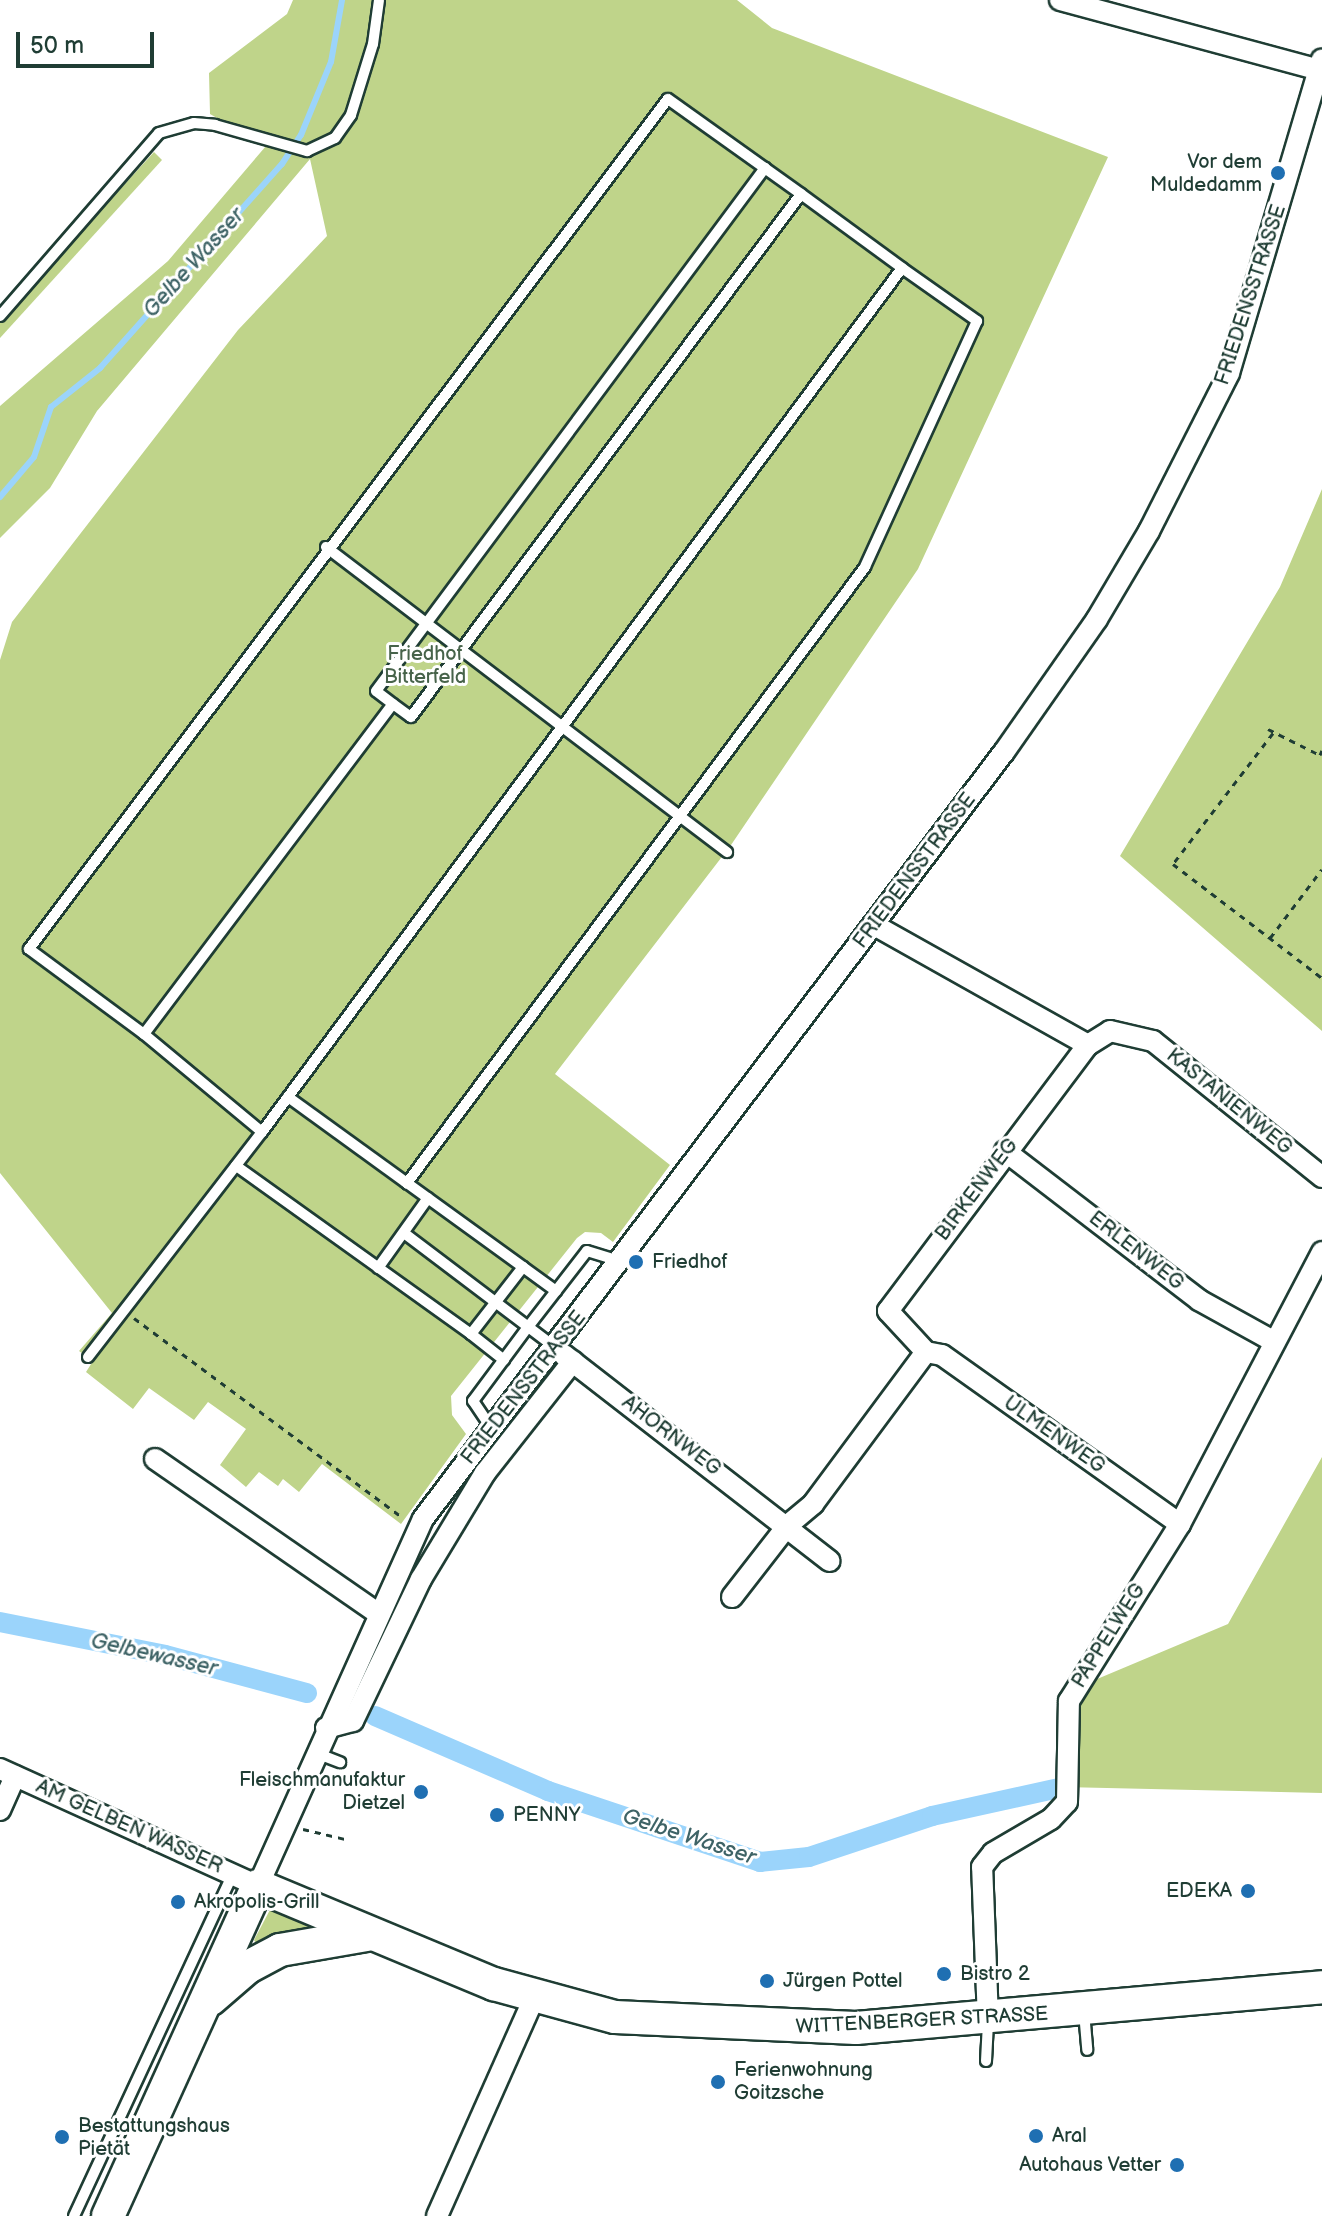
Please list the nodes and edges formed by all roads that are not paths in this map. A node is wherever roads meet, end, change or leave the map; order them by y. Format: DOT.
graph roads {
  1 [pos="379,0"];
  2 [pos="1060,0"];
  3 [pos="1320,65"];
  4 [pos="765,168"];
  5 [pos="801,194"];
  6 [pos="902,268"];
  7 [pos="0,316"];
  8 [pos="326,547"];
  9 [pos="428,624"];
  10 [pos="460,646"];
  11 [pos="393,704"];
  12 [pos="564,724"];
  13 [pos="678,813"];
  14 [pos="727,852"];
  15 [pos="874,925"];
  16 [pos="144,1034"];
  17 [pos="1088,1045"];
  18 [pos="288,1097"];
  19 [pos="262,1132"];
  20 [pos="1005,1151"];
  21 [pos="236,1166"];
  22 [pos="1322,1177"];
  23 [pos="407,1183"];
  24 [pos="428,1198"];
  25 [pos="404,1233"];
  26 [pos="1322,1252"];
  27 [pos="622,1261"];
  28 [pos="523,1267"];
  29 [pos="378,1268"];
  30 [pos="556,1291"];
  31 [pos="495,1303"];
  32 [pos="528,1327"];
  33 [pos="471,1334"];
  34 [pos="1273,1341"];
  35 [pos="555,1347"];
  36 [pos="926,1352"];
  37 [pos="88,1357"];
  38 [pos="504,1360"];
  39 [pos="573,1361"];
  40 [pos="492,1429"];
  41 [pos="155,1459"];
  42 [pos="1180,1524"];
  43 [pos="788,1525"];
  44 [pos="830,1561"];
  45 [pos="732,1597"];
  46 [pos="379,1614"];
  47 [pos="326,1728"];
  48 [pos="314,1752"];
  49 [pos="340,1762"];
  50 [pos="8,1773"];
  51 [pos="0,1810"];
  52 [pos="245,1880"];
  53 [pos="370,1934"];
  54 [pos="1322,1987"];
  55 [pos="534,1998"];
  56 [pos="202,2007"];
  57 [pos="1084,2010"];
  58 [pos="988,2020"];
  59 [pos="1087,2050"];
  60 [pos="986,2061"];
  61 [pos="440,2215"];
  62 [pos="74,2216"];
  63 [pos="108,2216"];
  1 -- 7 [label="lane"];
  2 -- 3 [label="street"];
  3 -- 15 [label="street, FRIEDENSSTRASSE"];
  4 -- 5 [label="lane"];
  4 -- 8 [label="lane"];
  4 -- 9 [label="lane"];
  5 -- 6 [label="lane"];
  5 -- 10 [label="lane"];
  6 -- 12 [label="lane"];
  6 -- 13 [label="lane"];
  8 -- 9 [label="lane"];
  8 -- 16 [label="lane"];
  9 -- 10 [label="lane"];
  9 -- 11 [label="lane"];
  10 -- 11 [label="lane"];
  10 -- 12 [label="lane"];
  11 -- 16 [label="lane"];
  12 -- 13 [label="lane"];
  12 -- 18 [label="lane"];
  13 -- 14 [label="lane"];
  13 -- 23 [label="lane"];
  15 -- 17 [label="street"];
  15 -- 27 [label="street, FRIEDENSSTRASSE"];
  16 -- 19 [label="lane"];
  17 -- 20 [label="street, BIRKENWEG"];
  17 -- 22 [label="street, KASTANIENWEG"];
  18 -- 19 [label="lane"];
  18 -- 23 [label="lane"];
  19 -- 21 [label="lane"];
  20 -- 34 [label="street, ERLENWEG"];
  20 -- 36 [label="street, BIRKENWEG"];
  21 -- 29 [label="lane"];
  21 -- 37 [label="lane"];
  23 -- 24 [label="lane"];
  24 -- 25 [label="lane"];
  24 -- 28 [label="lane"];
  25 -- 29 [label="lane"];
  25 -- 31 [label="lane"];
  26 -- 34 [label="street, PAPPELWEG"];
  27 -- 30 [label="lane"];
  27 -- 35 [label="street, FRIEDENSSTRASSE"];
  28 -- 30 [label="lane"];
  28 -- 31 [label="lane"];
  29 -- 33 [label="lane"];
  30 -- 32 [label="lane"];
  31 -- 32 [label="lane"];
  31 -- 33 [label="lane"];
  32 -- 35 [label="lane"];
  32 -- 38 [label="lane"];
  33 -- 38 [label="lane"];
  34 -- 42 [label="street, PAPPELWEG"];
  35 -- 39 [label="street, AHORNWEG"];
  35 -- 40 [label="street, FRIEDENSSTRASSE"];
  36 -- 42 [label="street, ULMENWEG"];
  36 -- 43 [label="street"];
  38 -- 40 [label="lane"];
  39 -- 43 [label="street, AHORNWEG"];
  39 -- 47 [label="street, FRIEDENSSTRASSE"];
  40 -- 46 [label="street, FRIEDENSSTRASSE"];
  41 -- 46 [label="street"];
  42 -- 58 [label="street, PAPPELWEG"];
  43 -- 44 [label="street, AHORNWEG"];
  43 -- 45 [label="street"];
  46 -- 47 [label="street, FRIEDENSSTRASSE"];
  47 -- 48 [label="street, FRIEDENSSTRASSE"];
  48 -- 49 [label="lane"];
  48 -- 52 [label="street, FRIEDENSSTRASSE"];
  50 -- 51 [label="street"];
  50 -- 52 [label="street, AM GELBEN WASSER"];
  52 -- 53 [label="main road, WITTENBERGER STRASSE"];
  52 -- 56 [label="main road, FRIEDENSSTRASSE"];
  52 -- 62 [label="lane, FRIEDENSSTRASSE"];
  53 -- 55 [label="main road, WITTENBERGER STRASSE"];
  53 -- 56 [label="main road"];
  54 -- 57 [label="main road, WITTENBERGER STRASSE"];
  55 -- 58 [label="main road, WITTENBERGER STRASSE"];
  55 -- 61 [label="street"];
  56 -- 63 [label="main road, FRIEDENSSTRASSE"];
  57 -- 58 [label="main road, WITTENBERGER STRASSE"];
  57 -- 59 [label="lane"];
  58 -- 60 [label="lane"];
}
